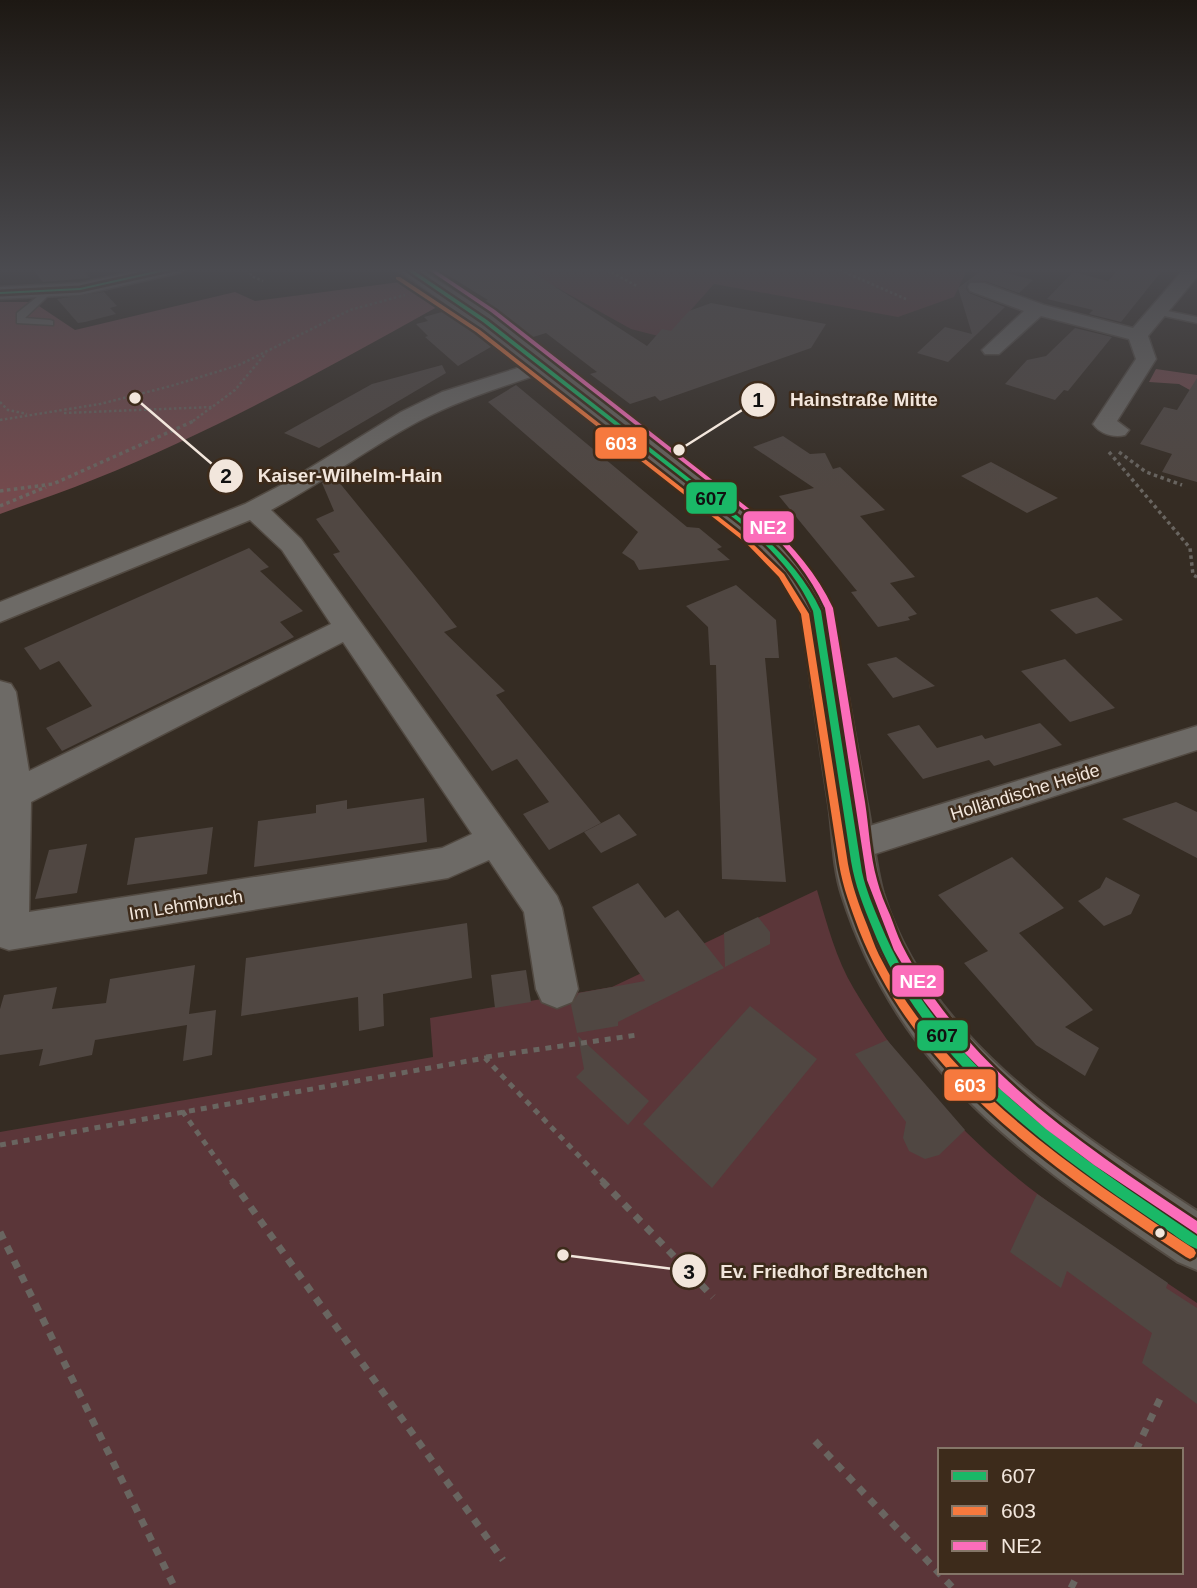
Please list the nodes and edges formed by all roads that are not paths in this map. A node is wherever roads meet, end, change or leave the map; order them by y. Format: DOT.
graph roads {
  1 [pos="512,342"];
  2 [pos="1001,342"];
  3 [pos="1140,342"];
  4 [pos="992,350"];
  5 [pos="543,366"];
  6 [pos="1117,430"];
  7 [pos="254,509"];
  8 [pos="0,613"];
  9 [pos="347,628"];
  10 [pos="1,702"];
  11 [pos="1197,738"];
  12 [pos="14,794"];
  13 [pos="495,840"];
  14 [pos="853,846"];
  15 [pos="557,989"];
  16 [pos="1197,1243"];
  1 -- 5 [label="street"];
  2 -- 4 [label="street"];
  3 -- 6 [label="street"];
  5 -- 7 [label="street"];
  5 -- 14 [label="street"];
  7 -- 8 [label="street"];
  7 -- 9 [label="street"];
  9 -- 12 [label="street"];
  9 -- 13 [label="street"];
  10 -- 12 [label="street, Im Lehmbruch"];
  11 -- 14 [label="street, Holländische Heide"];
  12 -- 13 [label="street, Im Lehmbruch"];
  13 -- 15 [label="street"];
  14 -- 16 [label="street"];
}
